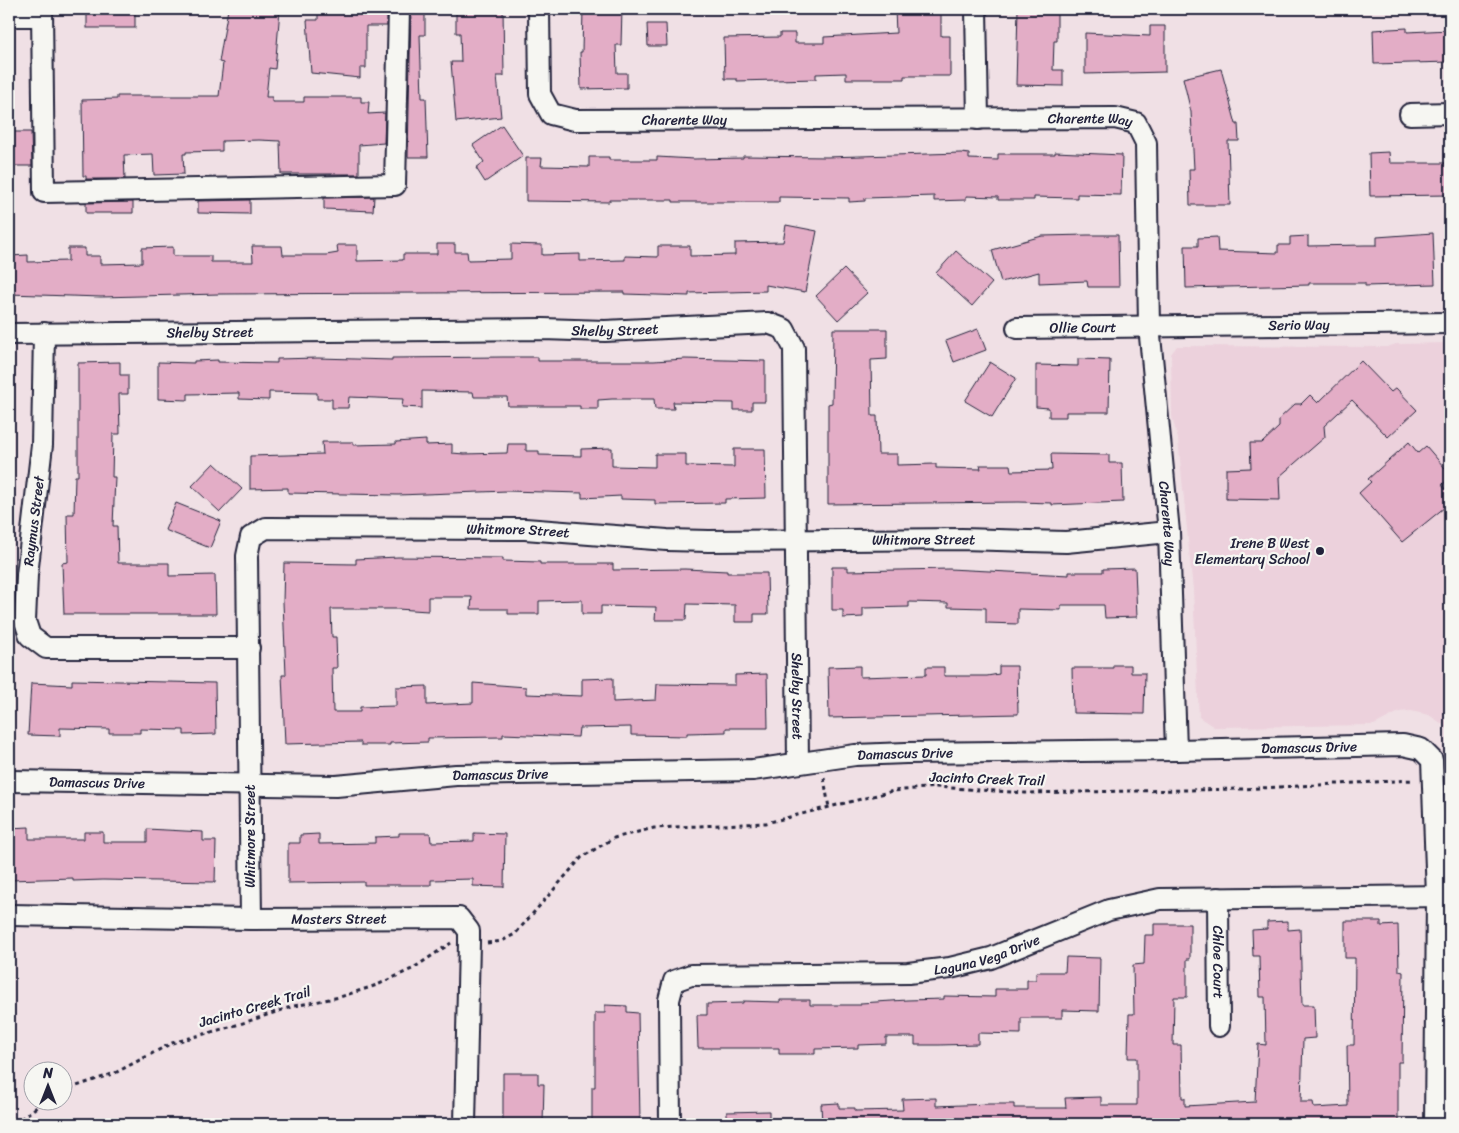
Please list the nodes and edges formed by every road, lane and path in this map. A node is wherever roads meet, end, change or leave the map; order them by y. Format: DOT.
graph roads {
  1 [pos="399,9"];
  2 [pos="539,9"];
  3 [pos="976,9"];
  4 [pos="42,12"];
  5 [pos="9,16"];
  6 [pos="1450,113"];
  7 [pos="1410,114"];
  8 [pos="978,119"];
  9 [pos="1450,323"];
  10 [pos="1149,326"];
  11 [pos="1017,328"];
  12 [pos="44,333"];
  13 [pos="9,334"];
  14 [pos="1169,532"];
  15 [pos="796,540"];
  16 [pos="249,648"];
  17 [pos="1176,750"];
  18 [pos="798,763"];
  19 [pos="824,778"];
  20 [pos="1414,780"];
  21 [pos="9,781"];
  22 [pos="250,784"];
  23 [pos="829,808"];
  24 [pos="1443,896"];
  25 [pos="1218,898"];
  26 [pos="9,914"];
  27 [pos="251,918"];
  28 [pos="452,943"];
  29 [pos="486,943"];
  30 [pos="1219,1026"];
  31 [pos="72,1087"];
  32 [pos="33,1110"];
  33 [pos="14,1124"];
  34 [pos="465,1124"];
  35 [pos="670,1124"];
  36 [pos="1435,1124"];
  1 -- 4 [label="street"];
  2 -- 8 [label="street, Charente Way"];
  3 -- 8 [label="street"];
  4 -- 5 [label="street"];
  6 -- 7 [label="street"];
  8 -- 10 [label="street, Charente Way"];
  9 -- 10 [label="street, Serio Way"];
  10 -- 11 [label="street, Ollie Court"];
  10 -- 14 [label="street, Charente Way"];
  12 -- 13 [label="street, Shelby Street"];
  12 -- 15 [label="street, Shelby Street"];
  12 -- 16 [label="street, Raymus Street"];
  14 -- 15 [label="street, Whitmore Street"];
  14 -- 17 [label="street, Charente Way"];
  15 -- 16 [label="street, Whitmore Street"];
  15 -- 18 [label="street, Shelby Street"];
  16 -- 22 [label="street, Whitmore Street"];
  17 -- 18 [label="street, Damascus Drive"];
  17 -- 24 [label="street, Damascus Drive"];
  18 -- 22 [label="street, Damascus Drive"];
  19 -- 23 [label="path"];
  20 -- 23 [label="path, Jacinto Creek Trail"];
  21 -- 22 [label="street, Damascus Drive"];
  22 -- 27 [label="street, Whitmore Street"];
  23 -- 29 [label="path, Jacinto Creek Trail"];
  24 -- 25 [label="street, Laguna Vega Drive"];
  24 -- 36 [label="street, Damascus Drive"];
  25 -- 30 [label="street, Chloe Court"];
  25 -- 35 [label="street, Laguna Vega Drive"];
  26 -- 27 [label="street, Masters Street"];
  27 -- 34 [label="street, Masters Street"];
  28 -- 31 [label="path, Jacinto Creek Trail"];
  32 -- 33 [label="path"];
}
